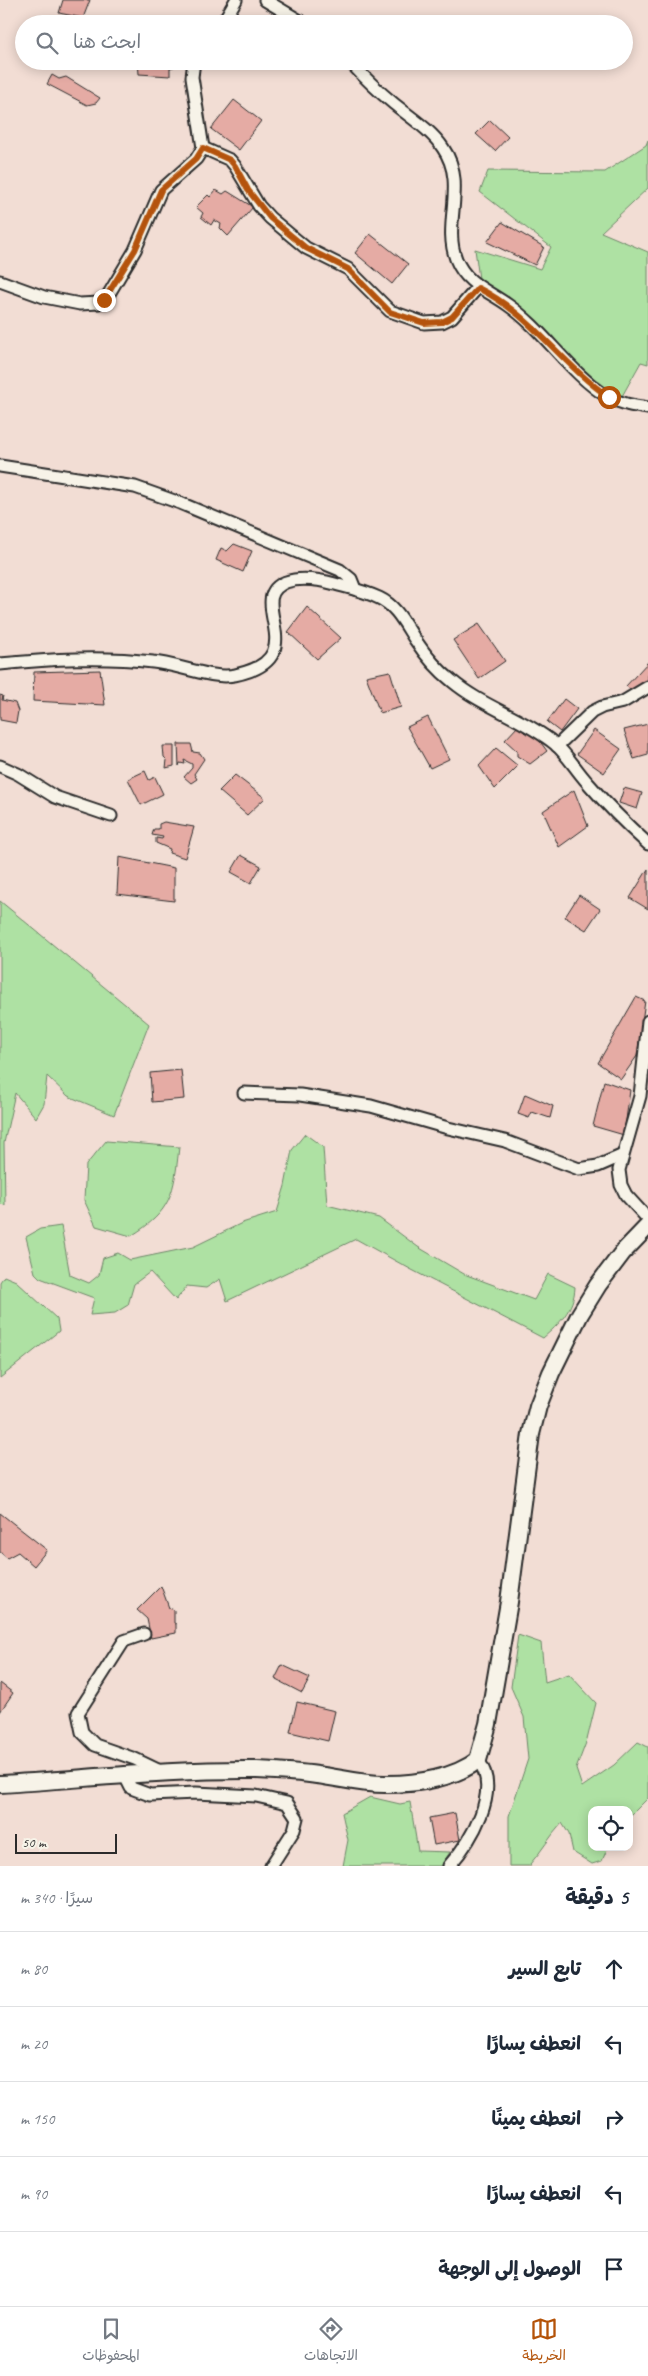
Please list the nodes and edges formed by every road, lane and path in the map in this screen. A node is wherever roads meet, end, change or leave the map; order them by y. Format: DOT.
graph roads {
  1 [pos="236,0"];
  2 [pos="265,0"];
  3 [pos="227,15"];
  4 [pos="290,15"];
  5 [pos="193,70"];
  6 [pos="358,70"];
  7 [pos="203,148"];
  8 [pos="0,281"];
  9 [pos="478,288"];
  10 [pos="648,408"];
  11 [pos="0,466"];
  12 [pos="355,589"];
  13 [pos="0,664"];
  14 [pos="648,687"];
  15 [pos="557,746"];
  16 [pos="0,766"];
  17 [pos="111,816"];
  18 [pos="648,844"];
  19 [pos="648,1021"];
  20 [pos="244,1093"];
  21 [pos="622,1156"];
  22 [pos="648,1219"];
  23 [pos="648,1226"];
  24 [pos="144,1634"];
  25 [pos="478,1760"];
  26 [pos="164,1773"];
  27 [pos="124,1776"];
  28 [pos="0,1784"];
  29 [pos="271,1866"];
  30 [pos="449,1866"];
  1 -- 3 [label="street"];
  2 -- 4 [label="street"];
  5 -- 7 [label="street"];
  6 -- 9 [label="street"];
  7 -- 8 [label="street"];
  7 -- 9 [label="street"];
  9 -- 10 [label="street"];
  11 -- 12 [label="street"];
  12 -- 13 [label="street"];
  12 -- 15 [label="street"];
  14 -- 15 [label="street"];
  15 -- 18 [label="street"];
  16 -- 17 [label="street"];
  19 -- 21 [label="street"];
  20 -- 21 [label="street"];
  21 -- 22 [label="street"];
  23 -- 25 [label="street"];
  24 -- 26 [label="street"];
  25 -- 26 [label="street"];
  25 -- 30 [label="street"];
  26 -- 27 [label="street"];
  27 -- 28 [label="street"];
  27 -- 29 [label="street"];
}
